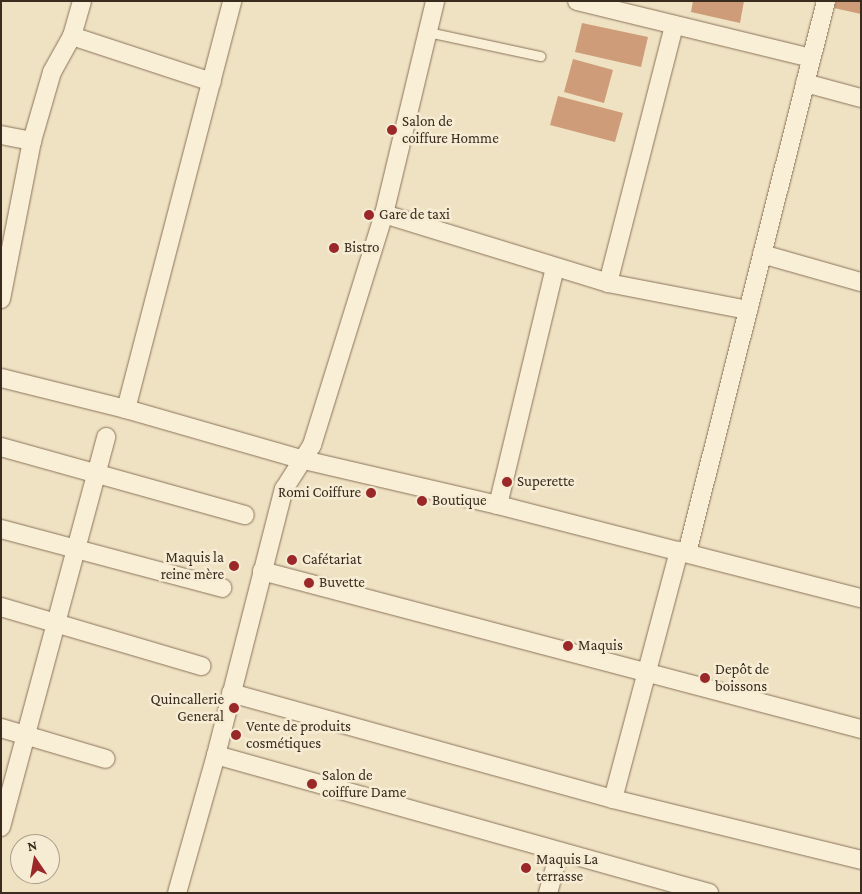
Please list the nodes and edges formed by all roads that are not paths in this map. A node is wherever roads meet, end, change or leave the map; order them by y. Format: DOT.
graph roads {
  1 [pos="82,1"];
  2 [pos="232,1"];
  3 [pos="435,1"];
  4 [pos="578,1"];
  5 [pos="826,1"];
  6 [pos="674,26"];
  7 [pos="428,32"];
  8 [pos="72,36"];
  9 [pos="540,56"];
  10 [pos="811,58"];
  11 [pos="212,82"];
  12 [pos="805,83"];
  13 [pos="861,98"];
  14 [pos="1,135"];
  15 [pos="32,141"];
  16 [pos="384,214"];
  17 [pos="762,254"];
  18 [pos="555,268"];
  19 [pos="3,277"];
  20 [pos="861,282"];
  21 [pos="608,283"];
  22 [pos="1,299"];
  23 [pos="748,310"];
  24 [pos="1,378"];
  25 [pos="126,409"];
  26 [pos="106,437"];
  27 [pos="1,447"];
  28 [pos="304,460"];
  29 [pos="97,471"];
  30 [pos="498,505"];
  31 [pos="245,515"];
  32 [pos="1,529"];
  33 [pos="76,549"];
  34 [pos="683,552"];
  35 [pos="262,571"];
  36 [pos="222,588"];
  37 [pos="861,598"];
  38 [pos="1,607"];
  39 [pos="56,621"];
  40 [pos="202,666"];
  41 [pos="645,672"];
  42 [pos="231,693"];
  43 [pos="1,728"];
  44 [pos="861,729"];
  45 [pos="26,734"];
  46 [pos="216,755"];
  47 [pos="106,759"];
  48 [pos="613,799"];
  49 [pos="1,827"];
  50 [pos="559,853"];
  51 [pos="861,860"];
  52 [pos="177,893"];
  53 [pos="548,893"];
  54 [pos="709,893"];
  1 -- 8 [label="street"];
  2 -- 11 [label="street"];
  3 -- 7 [label="street"];
  4 -- 6 [label="street"];
  5 -- 10 [label="street"];
  6 -- 10 [label="street"];
  6 -- 21 [label="street"];
  7 -- 9 [label="lane"];
  7 -- 16 [label="street"];
  8 -- 11 [label="street"];
  8 -- 15 [label="street"];
  10 -- 12 [label="street"];
  11 -- 25 [label="street"];
  12 -- 13 [label="street"];
  12 -- 17 [label="street"];
  14 -- 15 [label="street"];
  15 -- 19 [label="street"];
  16 -- 18 [label="street"];
  16 -- 28 [label="street"];
  17 -- 20 [label="street"];
  17 -- 23 [label="street"];
  18 -- 21 [label="street"];
  18 -- 30 [label="street"];
  19 -- 22 [label="street"];
  21 -- 23 [label="street"];
  23 -- 34 [label="street"];
  24 -- 25 [label="street"];
  25 -- 28 [label="street"];
  26 -- 29 [label="street"];
  27 -- 29 [label="street"];
  28 -- 30 [label="street"];
  28 -- 35 [label="street"];
  29 -- 31 [label="street"];
  29 -- 33 [label="street"];
  30 -- 34 [label="street"];
  32 -- 33 [label="street"];
  33 -- 36 [label="street"];
  33 -- 39 [label="street"];
  34 -- 37 [label="street"];
  34 -- 41 [label="street"];
  35 -- 41 [label="street"];
  35 -- 42 [label="street"];
  38 -- 39 [label="street"];
  39 -- 40 [label="street"];
  39 -- 45 [label="street"];
  41 -- 44 [label="street"];
  41 -- 48 [label="street"];
  42 -- 46 [label="street"];
  42 -- 48 [label="street"];
  43 -- 45 [label="street"];
  45 -- 47 [label="street"];
  45 -- 49 [label="street"];
  46 -- 50 [label="street"];
  46 -- 52 [label="street"];
  48 -- 51 [label="street"];
  50 -- 53 [label="street"];
  50 -- 54 [label="street"];
}
